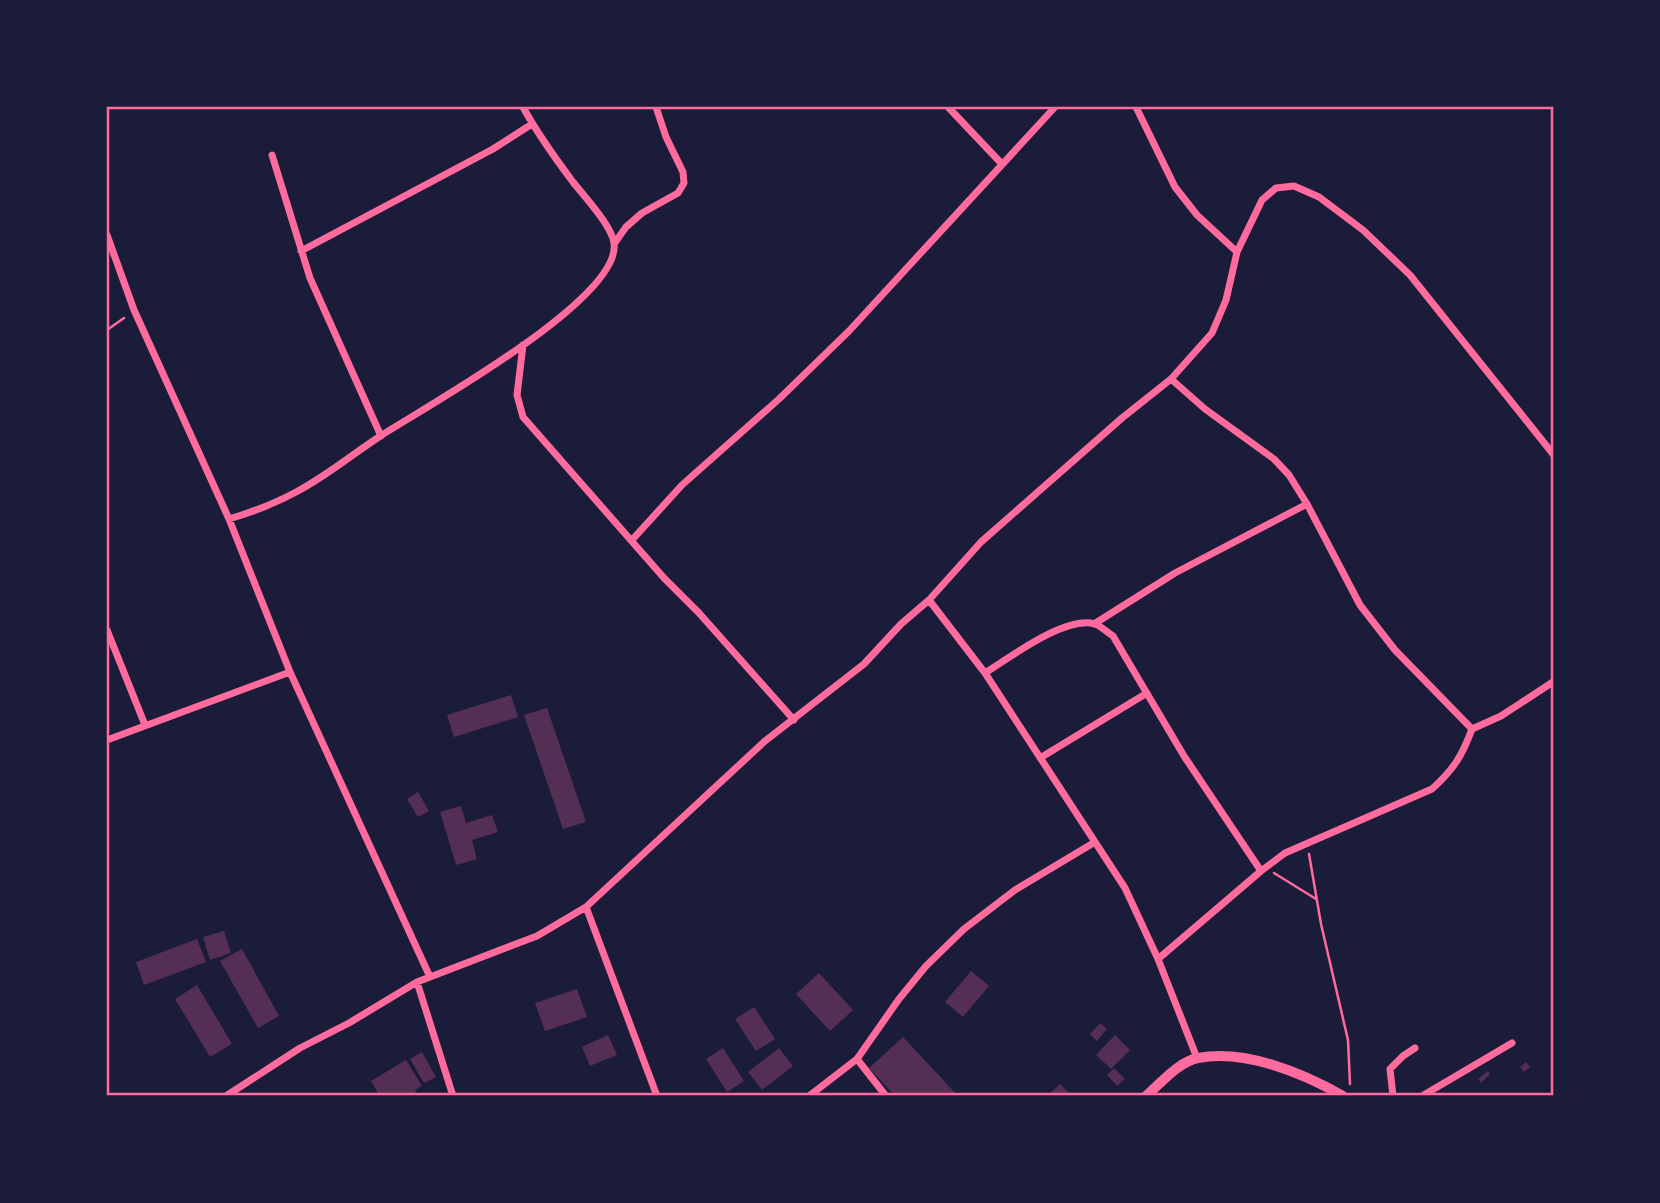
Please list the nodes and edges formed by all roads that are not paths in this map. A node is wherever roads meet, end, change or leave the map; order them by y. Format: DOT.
graph roads {
  1 [pos="523,107"];
  2 [pos="656,107"];
  3 [pos="948,107"];
  4 [pos="1055,107"];
  5 [pos="1136,107"];
  6 [pos="532,124"];
  7 [pos="272,155"];
  8 [pos="1001,163"];
  9 [pos="107,235"];
  10 [pos="614,244"];
  11 [pos="301,251"];
  12 [pos="1237,252"];
  13 [pos="523,345"];
  14 [pos="1171,379"];
  15 [pos="381,436"];
  16 [pos="1553,454"];
  17 [pos="1307,503"];
  18 [pos="229,519"];
  19 [pos="632,540"];
  20 [pos="929,600"];
  21 [pos="1094,624"];
  22 [pos="107,629"];
  23 [pos="290,672"];
  24 [pos="985,673"];
  25 [pos="1553,682"];
  26 [pos="1545,688"];
  27 [pos="1147,693"];
  28 [pos="1553,694"];
  29 [pos="794,720"];
  30 [pos="145,725"];
  31 [pos="1472,729"];
  32 [pos="107,740"];
  33 [pos="1040,758"];
  34 [pos="1095,842"];
  35 [pos="1263,869"];
  36 [pos="586,907"];
  37 [pos="1158,959"];
  38 [pos="430,977"];
  39 [pos="417,982"];
  40 [pos="1512,1043"];
  41 [pos="1416,1048"];
  42 [pos="1197,1058"];
  43 [pos="857,1059"];
  44 [pos="226,1096"];
  45 [pos="453,1096"];
  46 [pos="657,1096"];
  47 [pos="809,1096"];
  48 [pos="886,1096"];
  49 [pos="1146,1096"];
  50 [pos="1343,1096"];
  51 [pos="1393,1096"];
  52 [pos="1422,1096"];
  1 -- 6 [label="street"];
  2 -- 10 [label="street"];
  3 -- 8 [label="street"];
  4 -- 8 [label="street"];
  5 -- 12 [label="street"];
  6 -- 10 [label="street"];
  6 -- 11 [label="street"];
  7 -- 11 [label="street"];
  8 -- 19 [label="street"];
  9 -- 18 [label="street"];
  10 -- 13 [label="street"];
  11 -- 15 [label="street"];
  12 -- 14 [label="street"];
  12 -- 16 [label="street"];
  13 -- 15 [label="street"];
  13 -- 19 [label="street"];
  14 -- 17 [label="street"];
  14 -- 20 [label="street"];
  15 -- 18 [label="street"];
  17 -- 21 [label="street"];
  17 -- 31 [label="street"];
  18 -- 23 [label="street"];
  19 -- 29 [label="street"];
  20 -- 24 [label="street"];
  20 -- 29 [label="street"];
  21 -- 24 [label="street"];
  21 -- 27 [label="street"];
  22 -- 30 [label="street"];
  23 -- 30 [label="street"];
  23 -- 38 [label="street"];
  24 -- 33 [label="street"];
  25 -- 26 [label="street"];
  26 -- 28 [label="street"];
  26 -- 31 [label="street"];
  27 -- 33 [label="street"];
  27 -- 35 [label="street"];
  29 -- 36 [label="street"];
  30 -- 32 [label="street"];
  31 -- 35 [label="street"];
  33 -- 34 [label="street"];
  34 -- 37 [label="street"];
  34 -- 43 [label="street"];
  35 -- 37 [label="street"];
  36 -- 38 [label="street"];
  36 -- 46 [label="street"];
  37 -- 42 [label="street"];
  38 -- 39 [label="street"];
  39 -- 44 [label="street"];
  39 -- 45 [label="street"];
  40 -- 52 [label="street"];
  41 -- 51 [label="street"];
  42 -- 49 [label="street"];
  42 -- 50 [label="street"];
  43 -- 47 [label="street"];
  43 -- 48 [label="street"];
}
